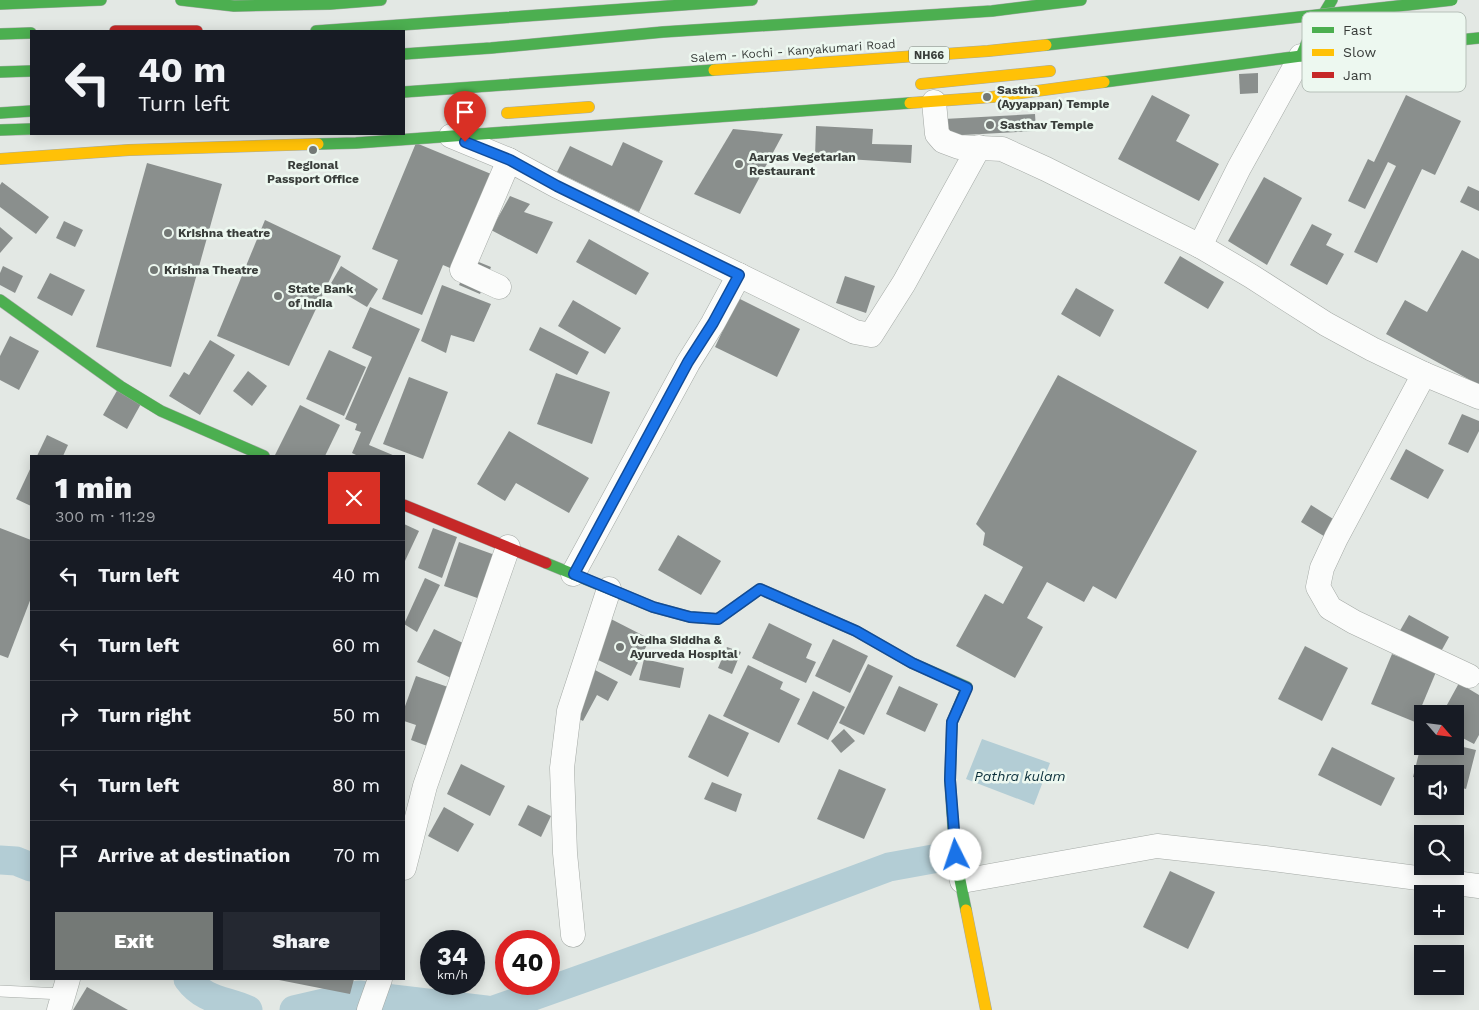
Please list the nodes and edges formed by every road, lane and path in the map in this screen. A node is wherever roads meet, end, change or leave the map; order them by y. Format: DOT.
graph roads {
  1 [pos="92,0"];
  2 [pos="181,0"];
  3 [pos="381,0"];
  4 [pos="752,0"];
  5 [pos="1081,0"];
  6 [pos="1332,0"];
  7 [pos="1452,0"];
  8 [pos="0,4"];
  9 [pos="1324,12"];
  10 [pos="1343,12"];
  11 [pos="1302,16"];
  12 [pos="330,30"];
  13 [pos="30,33"];
  14 [pos="0,34"];
  15 [pos="1479,38"];
  16 [pos="1466,39"];
  17 [pos="1302,46"];
  18 [pos="405,54"];
  19 [pos="1062,70"];
  20 [pos="30,71"];
  21 [pos="0,72"];
  22 [pos="914,85"];
  23 [pos="405,92"];
  24 [pos="934,102"];
  25 [pos="598,107"];
  26 [pos="30,111"];
  27 [pos="0,113"];
  28 [pos="500,113"];
  29 [pos="30,129"];
  30 [pos="0,130"];
  31 [pos="450,136"];
  32 [pos="979,147"];
  33 [pos="0,159"];
  34 [pos="510,160"];
  35 [pos="1200,246"];
  36 [pos="739,275"];
  37 [pos="499,287"];
  38 [pos="0,300"];
  39 [pos="1424,374"];
  40 [pos="1479,397"];
  41 [pos="260,455"];
  42 [pos="405,505"];
  43 [pos="508,547"];
  44 [pos="574,574"];
  45 [pos="609,589"];
  46 [pos="1469,676"];
  47 [pos="405,864"];
  48 [pos="962,881"];
  49 [pos="1479,886"];
  50 [pos="573,934"];
  51 [pos="380,980"];
  52 [pos="0,991"];
  53 [pos="63,994"];
  54 [pos="369,1010"];
  55 [pos="986,1010"];
  1 -- 8 [label="main road"];
  2 -- 3 [label="main road"];
  4 -- 12 [label="main road"];
  5 -- 18 [label="main road"];
  6 -- 9 [label="main road"];
  7 -- 10 [label="main road, Salem - Kochi - Kanyakumari Road / NH66, bridge"];
  11 -- 23 [label="main road, Salem - Kochi - Kanyakumari Road / NH66, bridge"];
  13 -- 14 [label="main road"];
  15 -- 16 [label="main road"];
  17 -- 24 [label="main road"];
  17 -- 35 [label="street"];
  19 -- 22 [label="main road"];
  20 -- 21 [label="main road"];
  24 -- 31 [label="main road"];
  24 -- 32 [label="street"];
  25 -- 28 [label="main road"];
  26 -- 27 [label="main road"];
  29 -- 30 [label="main road"];
  31 -- 33 [label="main road"];
  31 -- 34 [label="street"];
  32 -- 35 [label="street"];
  32 -- 36 [label="street"];
  34 -- 36 [label="street"];
  34 -- 37 [label="street"];
  35 -- 39 [label="street"];
  36 -- 44 [label="street"];
  38 -- 41 [label="main road"];
  39 -- 40 [label="street"];
  39 -- 46 [label="street"];
  42 -- 43 [label="main road"];
  43 -- 44 [label="main road"];
  43 -- 47 [label="street"];
  44 -- 45 [label="main road"];
  45 -- 48 [label="main road"];
  45 -- 50 [label="street"];
  48 -- 49 [label="street"];
  48 -- 55 [label="main road"];
  51 -- 54 [label="street"];
  52 -- 53 [label="lane"];
}
